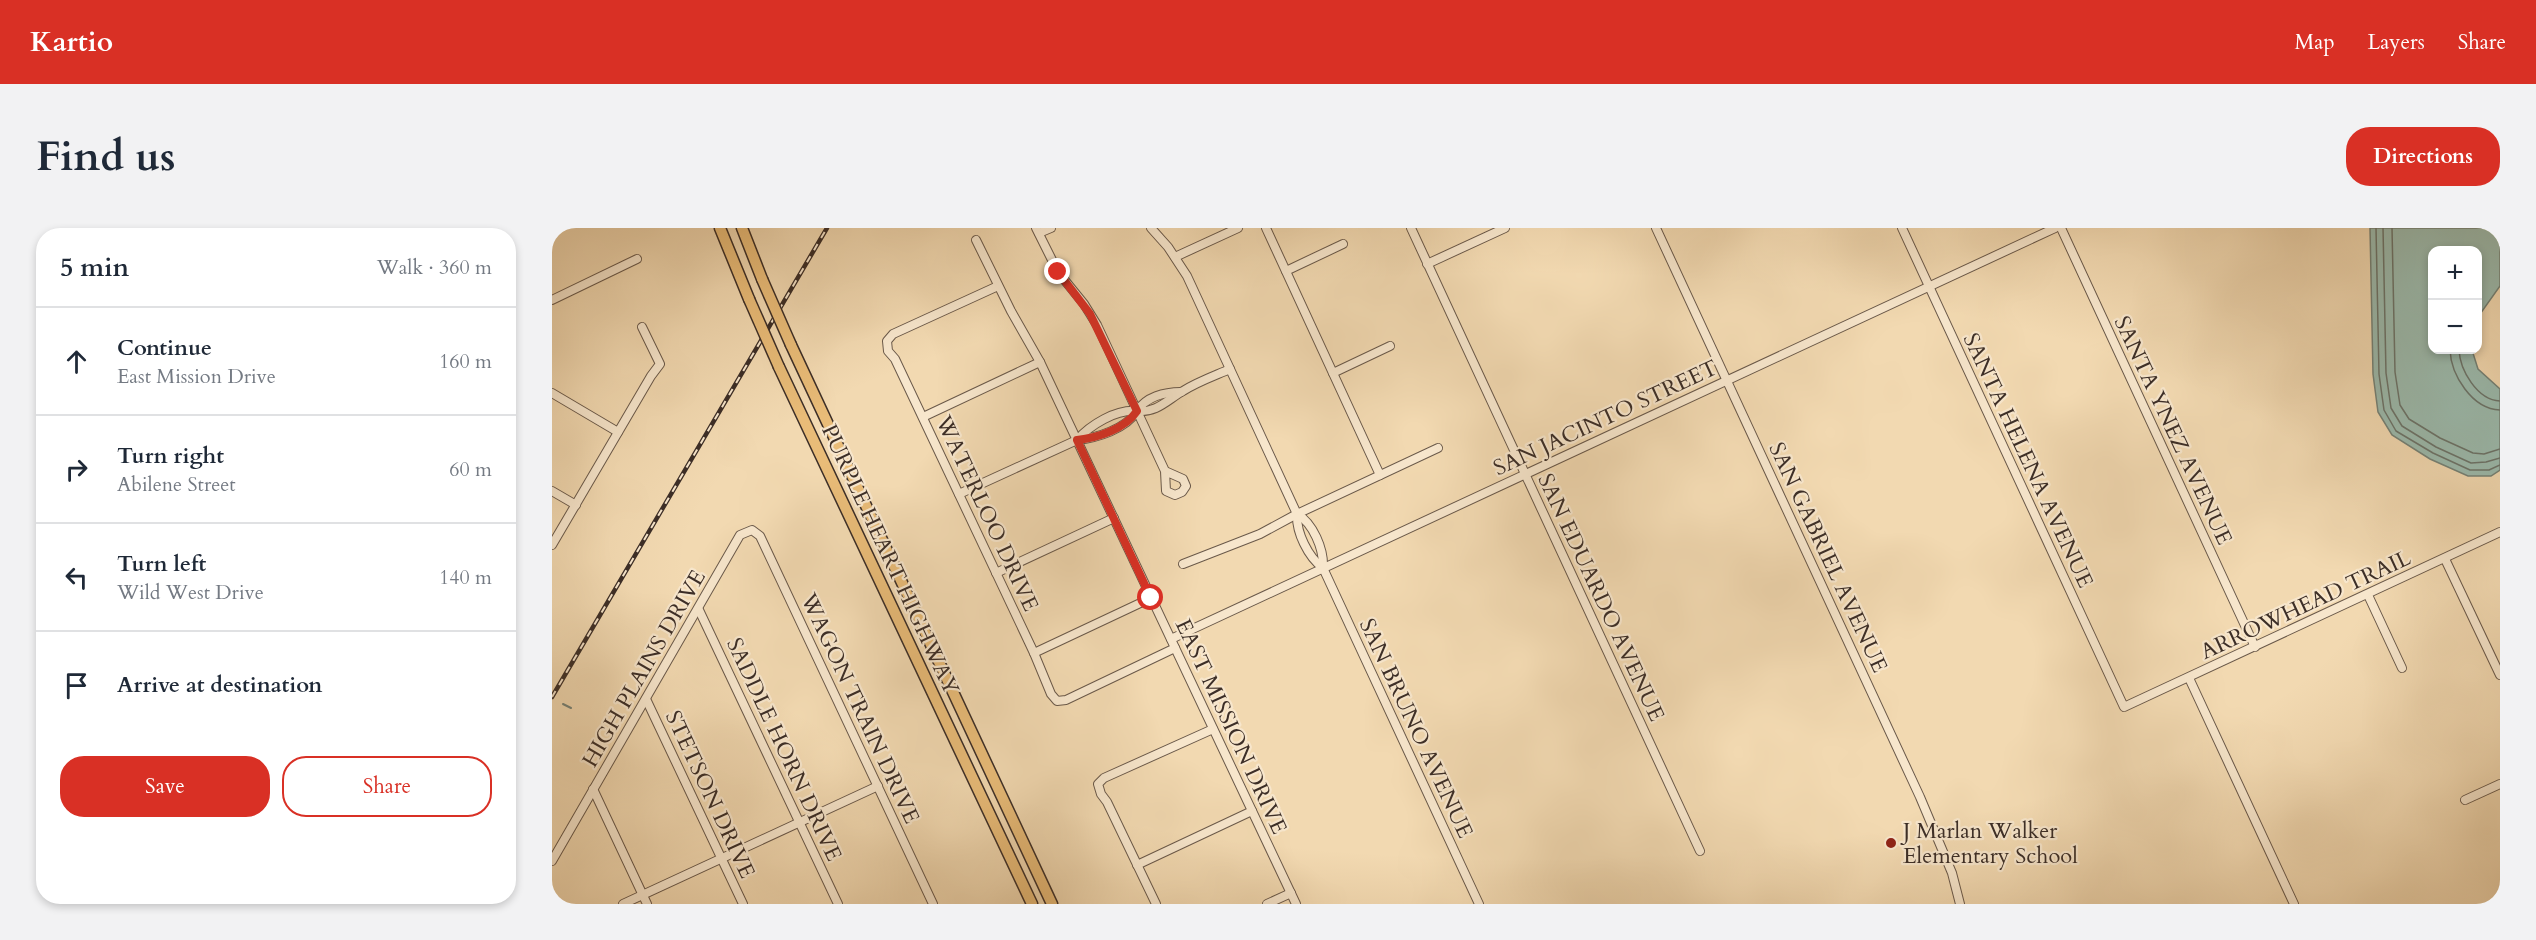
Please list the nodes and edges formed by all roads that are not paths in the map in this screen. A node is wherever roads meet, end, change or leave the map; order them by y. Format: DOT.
graph roads {
  1 [pos="720,228"];
  2 [pos="742,228"];
  3 [pos="1051,228"];
  4 [pos="1151,228"];
  5 [pos="1238,228"];
  6 [pos="1266,228"];
  7 [pos="1411,228"];
  8 [pos="1505,228"];
  9 [pos="1656,228"];
  10 [pos="1902,228"];
  11 [pos="2055,228"];
  12 [pos="2061,228"];
  13 [pos="1038,231"];
  14 [pos="976,240"];
  15 [pos="1343,244"];
  16 [pos="1175,257"];
  17 [pos="637,259"];
  18 [pos="1427,264"];
  19 [pos="1286,271"];
  20 [pos="999,286"];
  21 [pos="1929,286"];
  22 [pos="552,300"];
  23 [pos="642,327"];
  24 [pos="1390,346"];
  25 [pos="1040,362"];
  26 [pos="1230,369"];
  27 [pos="1333,373"];
  28 [pos="1727,380"];
  29 [pos="552,393"];
  30 [pos="1137,411"];
  31 [pos="923,417"];
  32 [pos="618,432"];
  33 [pos="1077,440"];
  34 [pos="1438,448"];
  35 [pos="1165,471"];
  36 [pos="1525,474"];
  37 [pos="1380,475"];
  38 [pos="552,491"];
  39 [pos="959,494"];
  40 [pos="576,505"];
  41 [pos="1297,513"];
  42 [pos="1114,518"];
  43 [pos="752,530"];
  44 [pos="2500,532"];
  45 [pos="552,545"];
  46 [pos="2445,559"];
  47 [pos="1183,564"];
  48 [pos="1323,568"];
  49 [pos="996,573"];
  50 [pos="2368,595"];
  51 [pos="1151,598"];
  52 [pos="699,610"];
  53 [pos="1171,639"];
  54 [pos="2255,647"];
  55 [pos="1175,648"];
  56 [pos="1034,653"];
  57 [pos="2402,668"];
  58 [pos="2500,675"];
  59 [pos="2189,678"];
  60 [pos="646,699"];
  61 [pos="2124,707"];
  62 [pos="1213,729"];
  63 [pos="2500,784"];
  64 [pos="878,786"];
  65 [pos="593,789"];
  66 [pos="2465,800"];
  67 [pos="1252,811"];
  68 [pos="800,822"];
  69 [pos="1700,851"];
  70 [pos="1030,856"];
  71 [pos="721,858"];
  72 [pos="552,861"];
  73 [pos="1137,865"];
  74 [pos="1291,893"];
  75 [pos="643,895"];
  76 [pos="623,904"];
  77 [pos="648,904"];
  78 [pos="743,904"];
  79 [pos="838,904"];
  80 [pos="933,904"];
  81 [pos="1032,904"];
  82 [pos="1052,904"];
  83 [pos="1057,904"];
  84 [pos="1156,904"];
  85 [pos="1267,904"];
  86 [pos="1296,904"];
  87 [pos="1479,904"];
  88 [pos="1960,904"];
  89 [pos="2294,904"];
  1 -- 81 [label="highway, PURPLE HEART HIGHWAY, bridge"];
  2 -- 70 [label="highway, PURPLE HEART HIGHWAY, bridge"];
  3 -- 13 [label="street"];
  4 -- 16 [label="street, SAN BRUNO AVENUE"];
  5 -- 16 [label="street"];
  6 -- 19 [label="street"];
  7 -- 18 [label="street, SAN EDUARDO AVENUE"];
  8 -- 18 [label="street"];
  9 -- 28 [label="street, SAN GABRIEL AVENUE"];
  10 -- 21 [label="street, SANTA HELENA AVENUE"];
  11 -- 21 [label="street, SAN JACINTO STREET"];
  12 -- 54 [label="street, SANTA YNEZ AVENUE"];
  13 -- 30 [label="street"];
  14 -- 20 [label="street, EAST MISSION DRIVE"];
  15 -- 19 [label="street"];
  16 -- 26 [label="street, SAN BRUNO AVENUE"];
  17 -- 22 [label="street"];
  18 -- 36 [label="street, SAN EDUARDO AVENUE"];
  19 -- 27 [label="street"];
  20 -- 25 [label="street, EAST MISSION DRIVE"];
  20 -- 31 [label="street, WATERLOO DRIVE"];
  21 -- 28 [label="street, SAN JACINTO STREET"];
  21 -- 61 [label="street, SANTA HELENA AVENUE"];
  23 -- 32 [label="street"];
  24 -- 27 [label="street"];
  25 -- 31 [label="street"];
  25 -- 33 [label="street, EAST MISSION DRIVE"];
  26 -- 30 [label="street"];
  26 -- 41 [label="street, SAN BRUNO AVENUE"];
  27 -- 37 [label="street"];
  28 -- 36 [label="street, SAN JACINTO STREET"];
  28 -- 88 [label="street, SAN GABRIEL AVENUE"];
  29 -- 32 [label="street"];
  30 -- 33 [label="street"];
  30 -- 35 [label="street"];
  31 -- 39 [label="street, WATERLOO DRIVE"];
  32 -- 40 [label="street"];
  33 -- 39 [label="street"];
  33 -- 42 [label="street, EAST MISSION DRIVE"];
  34 -- 37 [label="street"];
  36 -- 48 [label="street, SAN JACINTO STREET"];
  36 -- 69 [label="street, SAN EDUARDO AVENUE"];
  37 -- 41 [label="street"];
  38 -- 40 [label="street"];
  39 -- 49 [label="street, WATERLOO DRIVE"];
  40 -- 45 [label="street"];
  41 -- 47 [label="street"];
  41 -- 48 [label="street, SAN BRUNO AVENUE"];
  42 -- 49 [label="street"];
  42 -- 51 [label="street, EAST MISSION DRIVE"];
  43 -- 52 [label="street, HIGH PLAINS DRIVE"];
  43 -- 64 [label="street, WAGON TRAIN DRIVE"];
  44 -- 46 [label="street, ARROWHEAD TRAIL"];
  46 -- 50 [label="street, ARROWHEAD TRAIL"];
  46 -- 58 [label="street"];
  48 -- 53 [label="street, SAN JACINTO STREET"];
  48 -- 87 [label="street, SAN BRUNO AVENUE"];
  49 -- 56 [label="street, WATERLOO DRIVE"];
  50 -- 54 [label="street, ARROWHEAD TRAIL"];
  50 -- 57 [label="street"];
  51 -- 53 [label="street, EAST MISSION DRIVE"];
  51 -- 56 [label="street"];
  52 -- 60 [label="street, HIGH PLAINS DRIVE"];
  52 -- 68 [label="street, SADDLE HORN DRIVE"];
  53 -- 55 [label="street, EAST MISSION DRIVE"];
  54 -- 59 [label="street, ARROWHEAD TRAIL"];
  55 -- 56 [label="street, WATERLOO DRIVE"];
  55 -- 62 [label="street, EAST MISSION DRIVE"];
  59 -- 61 [label="street, ARROWHEAD TRAIL"];
  59 -- 89 [label="street"];
  60 -- 65 [label="street, HIGH PLAINS DRIVE"];
  60 -- 71 [label="street, STETSON DRIVE"];
  62 -- 67 [label="street, EAST MISSION DRIVE"];
  62 -- 73 [label="street"];
  63 -- 66 [label="street"];
  64 -- 68 [label="street"];
  64 -- 80 [label="street, WAGON TRAIN DRIVE"];
  65 -- 72 [label="street, HIGH PLAINS DRIVE"];
  65 -- 75 [label="street"];
  67 -- 73 [label="street"];
  67 -- 74 [label="street, EAST MISSION DRIVE"];
  68 -- 71 [label="street"];
  68 -- 79 [label="street, SADDLE HORN DRIVE"];
  70 -- 82 [label="highway, PURPLE HEART HIGHWAY"];
  70 -- 83 [label="highway"];
  71 -- 75 [label="street"];
  71 -- 78 [label="street, STETSON DRIVE"];
  73 -- 84 [label="street"];
  74 -- 85 [label="street"];
  74 -- 86 [label="street, EAST MISSION DRIVE"];
  75 -- 76 [label="street"];
  75 -- 77 [label="street"];
}
